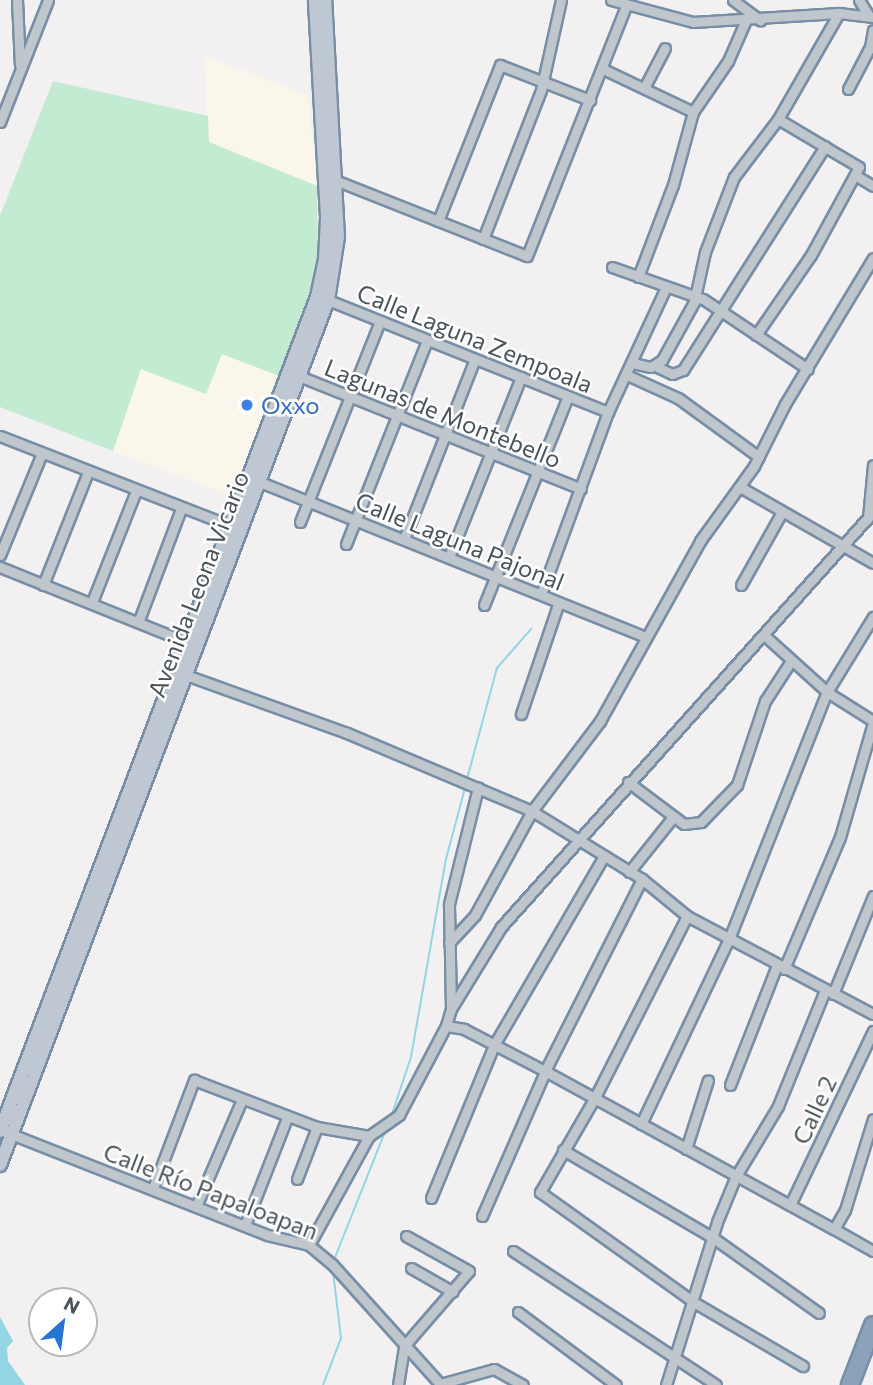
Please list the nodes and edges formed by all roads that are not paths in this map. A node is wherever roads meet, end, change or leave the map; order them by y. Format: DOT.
graph roads {
  1 [pos="17,0"];
  2 [pos="48,0"];
  3 [pos="314,0"];
  4 [pos="325,0"];
  5 [pos="561,0"];
  6 [pos="611,0"];
  7 [pos="733,0"];
  8 [pos="859,0"];
  9 [pos="626,6"];
  10 [pos="839,13"];
  11 [pos="871,17"];
  12 [pos="760,20"];
  13 [pos="745,22"];
  14 [pos="873,30"];
  15 [pos="665,48"];
  16 [pos="21,69"];
  17 [pos="603,69"];
  18 [pos="542,81"];
  19 [pos="644,88"];
  20 [pos="848,89"];
  21 [pos="590,100"];
  22 [pos="693,111"];
  23 [pos="778,120"];
  24 [pos="0,122"];
  25 [pos="825,146"];
  26 [pos="855,175"];
  27 [pos="335,180"];
  28 [pos="873,186"];
  29 [pos="438,221"];
  30 [pos="483,239"];
  31 [pos="873,258"];
  32 [pos="612,267"];
  33 [pos="638,277"];
  34 [pos="666,287"];
  35 [pos="695,296"];
  36 [pos="328,300"];
  37 [pos="720,310"];
  38 [pos="380,321"];
  39 [pos="756,335"];
  40 [pos="427,340"];
  41 [pos="475,359"];
  42 [pos="633,363"];
  43 [pos="654,366"];
  44 [pos="808,369"];
  45 [pos="295,375"];
  46 [pos="627,375"];
  47 [pos="521,377"];
  48 [pos="349,396"];
  49 [pos="568,396"];
  50 [pos="608,412"];
  51 [pos="397,416"];
  52 [pos="445,435"];
  53 [pos="0,436"];
  54 [pos="42,453"];
  55 [pos="491,453"];
  56 [pos="759,457"];
  57 [pos="873,465"];
  58 [pos="88,472"];
  59 [pos="538,472"];
  60 [pos="260,482"];
  61 [pos="740,486"];
  62 [pos="581,489"];
  63 [pos="136,491"];
  64 [pos="308,501"];
  65 [pos="181,509"];
  66 [pos="782,512"];
  67 [pos="870,515"];
  68 [pos="356,520"];
  69 [pos="300,522"];
  70 [pos="238,529"];
  71 [pos="404,539"];
  72 [pos="346,544"];
  73 [pos="842,544"];
  74 [pos="0,555"];
  75 [pos="449,558"];
  76 [pos="873,563"];
  77 [pos="0,567"];
  78 [pos="496,576"];
  79 [pos="43,585"];
  80 [pos="741,585"];
  81 [pos="541,594"];
  82 [pos="559,601"];
  83 [pos="92,602"];
  84 [pos="484,606"];
  85 [pos="873,617"];
  86 [pos="139,620"];
  87 [pos="764,635"];
  88 [pos="644,636"];
  89 [pos="189,642"];
  90 [pos="790,661"];
  91 [pos="186,675"];
  92 [pos="827,692"];
  93 [pos="522,714"];
  94 [pos="873,722"];
  95 [pos="628,782"];
  96 [pos="478,788"];
  97 [pos="532,811"];
  98 [pos="673,817"];
  99 [pos="579,837"];
  100 [pos="604,856"];
  101 [pos="629,872"];
  102 [pos="642,879"];
  103 [pos="873,896"];
  104 [pos="687,916"];
  105 [pos="729,939"];
  106 [pos="449,943"];
  107 [pos="780,967"];
  108 [pos="829,992"];
  109 [pos="451,1009"];
  110 [pos="873,1014"];
  111 [pos="446,1026"];
  112 [pos="873,1031"];
  113 [pos="494,1045"];
  114 [pos="545,1071"];
  115 [pos="708,1080"];
  116 [pos="730,1085"];
  117 [pos="594,1099"];
  118 [pos="241,1102"];
  119 [pos="287,1118"];
  120 [pos="873,1119"];
  121 [pos="641,1124"];
  122 [pos="317,1127"];
  123 [pos="4,1132"];
  124 [pos="369,1136"];
  125 [pos="686,1149"];
  126 [pos="563,1150"];
  127 [pos="0,1165"];
  128 [pos="736,1176"];
  129 [pos="297,1179"];
  130 [pos="153,1188"];
  131 [pos="431,1198"];
  132 [pos="197,1204"];
  133 [pos="790,1205"];
  134 [pos="482,1216"];
  135 [pos="245,1225"];
  136 [pos="834,1229"];
  137 [pos="407,1236"];
  138 [pos="712,1237"];
  139 [pos="309,1245"];
  140 [pos="513,1251"];
  141 [pos="873,1251"];
  142 [pos="411,1268"];
  143 [pos="453,1292"];
  144 [pos="695,1303"];
  145 [pos="518,1312"];
  146 [pos="820,1313"];
  147 [pos="873,1325"];
  148 [pos="404,1346"];
  149 [pos="676,1360"];
  150 [pos="803,1366"];
  151 [pos="441,1384"];
  152 [pos="398,1385"];
  153 [pos="523,1385"];
  154 [pos="616,1385"];
  155 [pos="666,1385"];
  156 [pos="716,1385"];
  157 [pos="850,1385"];
  1 -- 16 [label="street"];
  2 -- 16 [label="street"];
  3 -- 45 [label="street, Avenida Leona Vicario"];
  4 -- 27 [label="street, Avenida Leona Vicario"];
  5 -- 18 [label="street"];
  6 -- 9 [label="street"];
  7 -- 12 [label="street"];
  8 -- 11 [label="street"];
  9 -- 13 [label="street"];
  9 -- 17 [label="street"];
  10 -- 11 [label="street"];
  10 -- 12 [label="street"];
  10 -- 23 [label="street"];
  12 -- 13 [label="street"];
  13 -- 22 [label="street"];
  14 -- 20 [label="street"];
  15 -- 19 [label="street"];
  16 -- 24 [label="street"];
  17 -- 19 [label="street"];
  17 -- 21 [label="street"];
  18 -- 21 [label="street"];
  18 -- 29 [label="street"];
  18 -- 30 [label="street"];
  19 -- 22 [label="street"];
  21 -- 30 [label="street"];
  22 -- 33 [label="street"];
  23 -- 25 [label="street"];
  23 -- 35 [label="street"];
  25 -- 26 [label="street"];
  25 -- 37 [label="street"];
  26 -- 28 [label="street"];
  26 -- 39 [label="street"];
  27 -- 29 [label="street"];
  27 -- 36 [label="street, Avenida Leona Vicario"];
  29 -- 30 [label="street"];
  31 -- 44 [label="street"];
  32 -- 33 [label="street"];
  33 -- 34 [label="street"];
  34 -- 35 [label="street"];
  34 -- 42 [label="street"];
  35 -- 37 [label="street"];
  35 -- 43 [label="street"];
  36 -- 38 [label="street, Calle Laguna Zempoala"];
  36 -- 45 [label="street, Avenida Leona Vicario"];
  37 -- 39 [label="street"];
  37 -- 43 [label="street"];
  38 -- 40 [label="street, Calle Laguna Zempoala"];
  38 -- 48 [label="street"];
  39 -- 44 [label="street"];
  40 -- 41 [label="street, Calle Laguna Zempoala"];
  40 -- 51 [label="street"];
  41 -- 47 [label="street, Calle Laguna Zempoala"];
  41 -- 52 [label="street"];
  42 -- 43 [label="street"];
  42 -- 46 [label="street"];
  44 -- 56 [label="street"];
  45 -- 48 [label="street, Lagunas de Montebello"];
  45 -- 60 [label="street, Avenida Leona Vicario"];
  45 -- 70 [label="street, Avenida Leona Vicario"];
  46 -- 50 [label="street"];
  46 -- 56 [label="street"];
  47 -- 49 [label="street, Calle Laguna Zempoala"];
  47 -- 55 [label="street"];
  48 -- 51 [label="street, Lagunas de Montebello"];
  48 -- 64 [label="street"];
  49 -- 50 [label="street, Calle Laguna Zempoala"];
  49 -- 59 [label="street"];
  50 -- 62 [label="street"];
  51 -- 52 [label="street, Lagunas de Montebello"];
  51 -- 68 [label="street"];
  52 -- 55 [label="street, Lagunas de Montebello"];
  52 -- 71 [label="street"];
  53 -- 54 [label="street"];
  54 -- 58 [label="street"];
  54 -- 74 [label="street"];
  55 -- 59 [label="street, Lagunas de Montebello"];
  55 -- 75 [label="street"];
  56 -- 61 [label="street"];
  57 -- 67 [label="street"];
  58 -- 63 [label="street"];
  58 -- 79 [label="street"];
  59 -- 62 [label="street, Lagunas de Montebello"];
  59 -- 78 [label="street"];
  60 -- 64 [label="street, Calle Laguna Pajonal"];
  60 -- 70 [label="street, Avenida Leona Vicario"];
  61 -- 66 [label="street"];
  61 -- 88 [label="street"];
  62 -- 81 [label="street"];
  63 -- 65 [label="street"];
  63 -- 83 [label="street"];
  64 -- 68 [label="street, Calle Laguna Pajonal"];
  64 -- 69 [label="street"];
  65 -- 70 [label="street"];
  65 -- 86 [label="street"];
  66 -- 73 [label="street"];
  66 -- 80 [label="street"];
  67 -- 73 [label="street"];
  68 -- 71 [label="street, Calle Laguna Pajonal"];
  68 -- 72 [label="street"];
  70 -- 89 [label="street, Avenida Leona Vicario"];
  70 -- 91 [label="street, Avenida Leona Vicario"];
  71 -- 75 [label="street, Calle Laguna Pajonal"];
  73 -- 76 [label="street"];
  73 -- 87 [label="street"];
  75 -- 78 [label="street, Calle Laguna Pajonal"];
  77 -- 79 [label="street"];
  78 -- 81 [label="street, Calle Laguna Pajonal"];
  78 -- 84 [label="street"];
  79 -- 83 [label="street"];
  81 -- 82 [label="street, Calle Laguna Pajonal"];
  82 -- 88 [label="street, Calle Laguna Pajonal"];
  82 -- 93 [label="street"];
  83 -- 86 [label="street"];
  85 -- 92 [label="street"];
  86 -- 89 [label="street"];
  87 -- 90 [label="street"];
  87 -- 95 [label="street"];
  88 -- 97 [label="street"];
  89 -- 123 [label="street, Avenida Leona Vicario"];
  90 -- 92 [label="street"];
  90 -- 98 [label="street"];
  91 -- 96 [label="street"];
  91 -- 123 [label="street, Avenida Leona Vicario"];
  92 -- 94 [label="street"];
  92 -- 105 [label="street"];
  94 -- 107 [label="street"];
  95 -- 98 [label="street"];
  95 -- 99 [label="street"];
  96 -- 97 [label="street"];
  96 -- 106 [label="street"];
  97 -- 99 [label="street"];
  97 -- 106 [label="street"];
  98 -- 101 [label="street"];
  99 -- 100 [label="street"];
  99 -- 109 [label="street"];
  100 -- 101 [label="street"];
  100 -- 113 [label="street"];
  101 -- 102 [label="street"];
  102 -- 104 [label="street"];
  102 -- 114 [label="street"];
  103 -- 108 [label="street"];
  104 -- 105 [label="street"];
  104 -- 117 [label="street"];
  105 -- 107 [label="street"];
  105 -- 121 [label="street"];
  106 -- 109 [label="street"];
  107 -- 108 [label="street"];
  107 -- 116 [label="street"];
  108 -- 110 [label="street"];
  108 -- 128 [label="street"];
  109 -- 111 [label="street"];
  111 -- 113 [label="street"];
  111 -- 124 [label="street"];
  112 -- 133 [label="street, Calle 2"];
  113 -- 114 [label="street"];
  113 -- 131 [label="street"];
  114 -- 117 [label="street"];
  114 -- 134 [label="street"];
  115 -- 125 [label="street"];
  117 -- 121 [label="street"];
  117 -- 126 [label="street"];
  118 -- 119 [label="street"];
  118 -- 130 [label="street"];
  118 -- 132 [label="street"];
  119 -- 122 [label="street"];
  119 -- 135 [label="street"];
  120 -- 136 [label="street"];
  121 -- 125 [label="street"];
  122 -- 124 [label="street"];
  122 -- 129 [label="street"];
  123 -- 127 [label="street, Avenida Leona Vicario"];
  123 -- 130 [label="street, Calle Río Papaloapan"];
  124 -- 139 [label="street"];
  125 -- 128 [label="street"];
  126 -- 138 [label="street"];
  126 -- 144 [label="street"];
  128 -- 133 [label="street"];
  128 -- 138 [label="street"];
  130 -- 132 [label="street, Calle Río Papaloapan"];
  132 -- 135 [label="street, Calle Río Papaloapan"];
  133 -- 136 [label="street"];
  135 -- 139 [label="street, Calle Río Papaloapan"];
  136 -- 141 [label="street"];
  137 -- 143 [label="street"];
  138 -- 144 [label="street"];
  138 -- 146 [label="street"];
  139 -- 148 [label="street, Calle Río Papaloapan"];
  140 -- 149 [label="street"];
  142 -- 143 [label="street"];
  143 -- 148 [label="street"];
  144 -- 149 [label="street"];
  144 -- 150 [label="street"];
  145 -- 154 [label="street"];
  147 -- 157 [label="highway"];
  148 -- 151 [label="street, Calle Río Papaloapan"];
  148 -- 152 [label="street"];
  149 -- 155 [label="street"];
  149 -- 156 [label="street"];
  151 -- 153 [label="street"];
}
